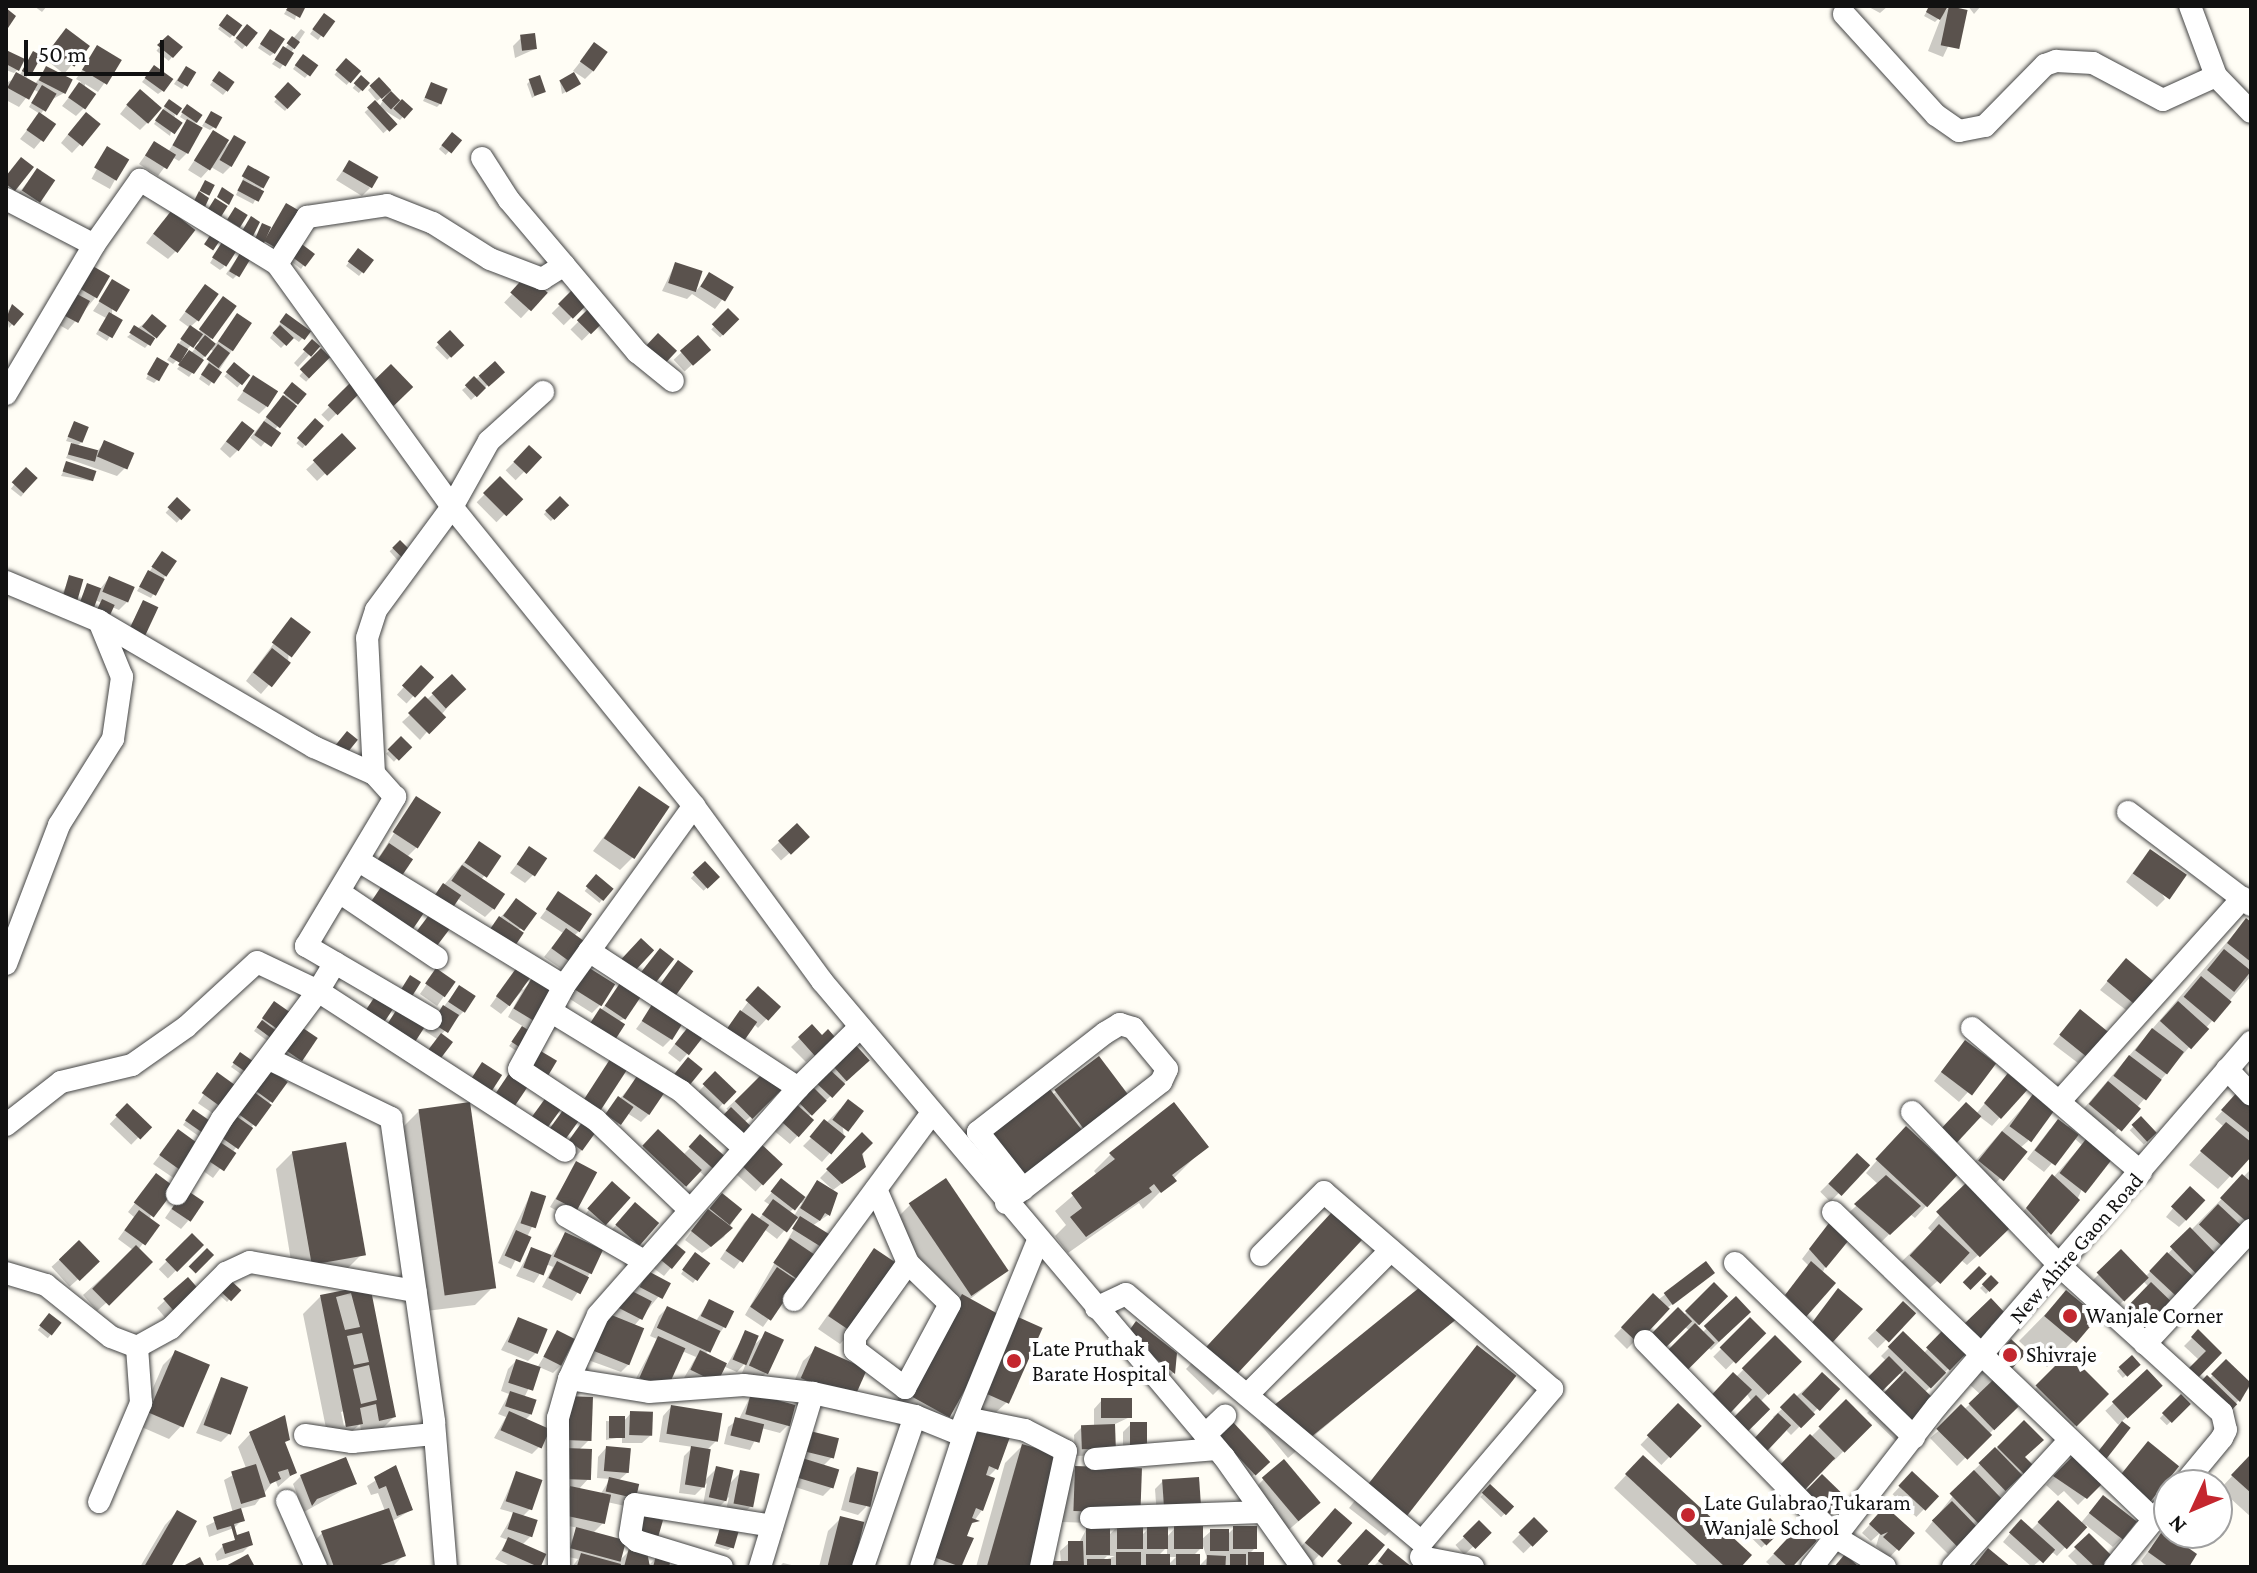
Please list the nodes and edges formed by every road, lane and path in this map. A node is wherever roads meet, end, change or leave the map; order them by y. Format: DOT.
graph roads {
  1 [pos="2190,6"];
  2 [pos="1844,14"];
  3 [pos="2216,76"];
  4 [pos="2251,112"];
  5 [pos="482,158"];
  6 [pos="6,199"];
  7 [pos="94,245"];
  8 [pos="277,264"];
  9 [pos="564,265"];
  10 [pos="673,381"];
  11 [pos="543,392"];
  12 [pos="6,394"];
  13 [pos="452,507"];
  14 [pos="6,582"];
  15 [pos="99,621"];
  16 [pos="374,774"];
  17 [pos="694,806"];
  18 [pos="2128,812"];
  19 [pos="359,861"];
  20 [pos="339,892"];
  21 [pos="2247,902"];
  22 [pos="589,951"];
  23 [pos="437,958"];
  24 [pos="335,963"];
  25 [pos="6,964"];
  26 [pos="564,986"];
  27 [pos="318,991"];
  28 [pos="552,1012"];
  29 [pos="431,1019"];
  30 [pos="860,1027"];
  31 [pos="1972,1028"];
  32 [pos="2251,1042"];
  33 [pos="269,1059"];
  34 [pos="2227,1069"];
  35 [pos="798,1088"];
  36 [pos="2251,1095"];
  37 [pos="2059,1102"];
  38 [pos="1912,1112"];
  39 [pos="931,1114"];
  40 [pos="6,1125"];
  41 [pos="744,1148"];
  42 [pos="565,1151"];
  43 [pos="2141,1172"];
  44 [pos="876,1189"];
  45 [pos="177,1194"];
  46 [pos="1014,1196"];
  47 [pos="689,1209"];
  48 [pos="1833,1212"];
  49 [pos="566,1216"];
  50 [pos="2251,1230"];
  51 [pos="1038,1240"];
  52 [pos="1391,1250"];
  53 [pos="1261,1255"];
  54 [pos="644,1261"];
  55 [pos="908,1263"];
  56 [pos="1735,1263"];
  57 [pos="2061,1267"];
  58 [pos="6,1273"];
  59 [pos="415,1291"];
  60 [pos="794,1300"];
  61 [pos="1096,1308"];
  62 [pos="1645,1341"];
  63 [pos="2145,1344"];
  64 [pos="137,1347"];
  65 [pos="1980,1357"];
  66 [pos="569,1379"];
  67 [pos="813,1393"];
  68 [pos="1247,1395"];
  69 [pos="915,1416"];
  70 [pos="1225,1416"];
  71 [pos="434,1434"];
  72 [pos="305,1435"];
  73 [pos="1914,1437"];
  74 [pos="2069,1441"];
  75 [pos="1211,1442"];
  76 [pos="1095,1459"];
  77 [pos="2196,1469"];
  78 [pos="287,1501"];
  79 [pos="99,1502"];
  80 [pos="1263,1512"];
  81 [pos="1091,1518"];
  82 [pos="2153,1519"];
  83 [pos="2153,1521"];
  84 [pos="772,1526"];
  85 [pos="1837,1538"];
  86 [pos="1421,1557"];
  87 [pos="440,1565"];
  88 [pos="928,1565"];
  89 [pos="316,1567"];
  90 [pos="559,1567"];
  91 [pos="722,1567"];
  92 [pos="760,1567"];
  93 [pos="863,1567"];
  94 [pos="1041,1567"];
  95 [pos="1302,1567"];
  96 [pos="1473,1567"];
  97 [pos="1812,1567"];
  98 [pos="1885,1567"];
  99 [pos="1953,1567"];
  100 [pos="2115,1567"];
  1 -- 3 [label="street"];
  2 -- 3 [label="street"];
  3 -- 4 [label="street"];
  5 -- 9 [label="street"];
  6 -- 7 [label="street"];
  7 -- 8 [label="street"];
  7 -- 12 [label="street"];
  8 -- 9 [label="street"];
  8 -- 13 [label="street"];
  9 -- 10 [label="street"];
  11 -- 13 [label="street"];
  13 -- 16 [label="street"];
  13 -- 17 [label="street"];
  14 -- 15 [label="street"];
  15 -- 16 [label="street"];
  15 -- 25 [label="street"];
  16 -- 19 [label="street"];
  17 -- 22 [label="street"];
  17 -- 30 [label="street"];
  18 -- 21 [label="street"];
  19 -- 20 [label="street"];
  19 -- 26 [label="street"];
  20 -- 23 [label="street"];
  20 -- 24 [label="street"];
  21 -- 37 [label="street"];
  22 -- 26 [label="street"];
  22 -- 35 [label="street"];
  24 -- 27 [label="street"];
  24 -- 29 [label="street"];
  26 -- 28 [label="street"];
  27 -- 33 [label="street"];
  27 -- 40 [label="street"];
  27 -- 42 [label="street"];
  28 -- 41 [label="street"];
  28 -- 47 [label="street"];
  30 -- 35 [label="street"];
  30 -- 39 [label="street"];
  31 -- 37 [label="street"];
  32 -- 34 [label="street, New Ahire Gaon Road"];
  33 -- 45 [label="street"];
  33 -- 59 [label="street"];
  34 -- 36 [label="street"];
  34 -- 43 [label="street, New Ahire Gaon Road"];
  35 -- 41 [label="street"];
  37 -- 43 [label="street"];
  38 -- 57 [label="street"];
  39 -- 44 [label="street"];
  39 -- 46 [label="street"];
  41 -- 47 [label="street"];
  43 -- 57 [label="street, New Ahire Gaon Road"];
  44 -- 55 [label="street"];
  44 -- 60 [label="street"];
  46 -- 46 [label="street"];
  46 -- 51 [label="street"];
  47 -- 54 [label="street"];
  48 -- 65 [label="street"];
  49 -- 54 [label="street"];
  50 -- 63 [label="street"];
  51 -- 61 [label="street"];
  51 -- 69 [label="street"];
  52 -- 53 [label="street"];
  52 -- 68 [label="street"];
  52 -- 68 [label="street"];
  54 -- 66 [label="street"];
  55 -- 55 [label="street"];
  56 -- 73 [label="street"];
  57 -- 63 [label="street"];
  57 -- 65 [label="street, New Ahire Gaon Road"];
  58 -- 64 [label="street"];
  59 -- 64 [label="street"];
  59 -- 71 [label="street"];
  61 -- 68 [label="street"];
  61 -- 75 [label="street"];
  62 -- 85 [label="street"];
  63 -- 77 [label="street"];
  64 -- 79 [label="street"];
  65 -- 73 [label="street, New Ahire Gaon Road"];
  65 -- 74 [label="street"];
  66 -- 67 [label="street"];
  66 -- 90 [label="street"];
  67 -- 69 [label="street"];
  67 -- 84 [label="street"];
  69 -- 93 [label="street"];
  70 -- 75 [label="street"];
  71 -- 72 [label="street"];
  71 -- 87 [label="street"];
  73 -- 85 [label="street, New Ahire Gaon Road"];
  74 -- 82 [label="street"];
  74 -- 99 [label="street"];
  75 -- 76 [label="street"];
  75 -- 80 [label="street"];
  78 -- 89 [label="street"];
  80 -- 81 [label="street"];
  80 -- 95 [label="street"];
  83 -- 100 [label="street"];
  84 -- 91 [label="street"];
  84 -- 92 [label="street"];
  85 -- 97 [label="street, New Ahire Gaon Road"];
  85 -- 98 [label="street"];
  86 -- 96 [label="street"];
  88 -- 94 [label="street"];
}
